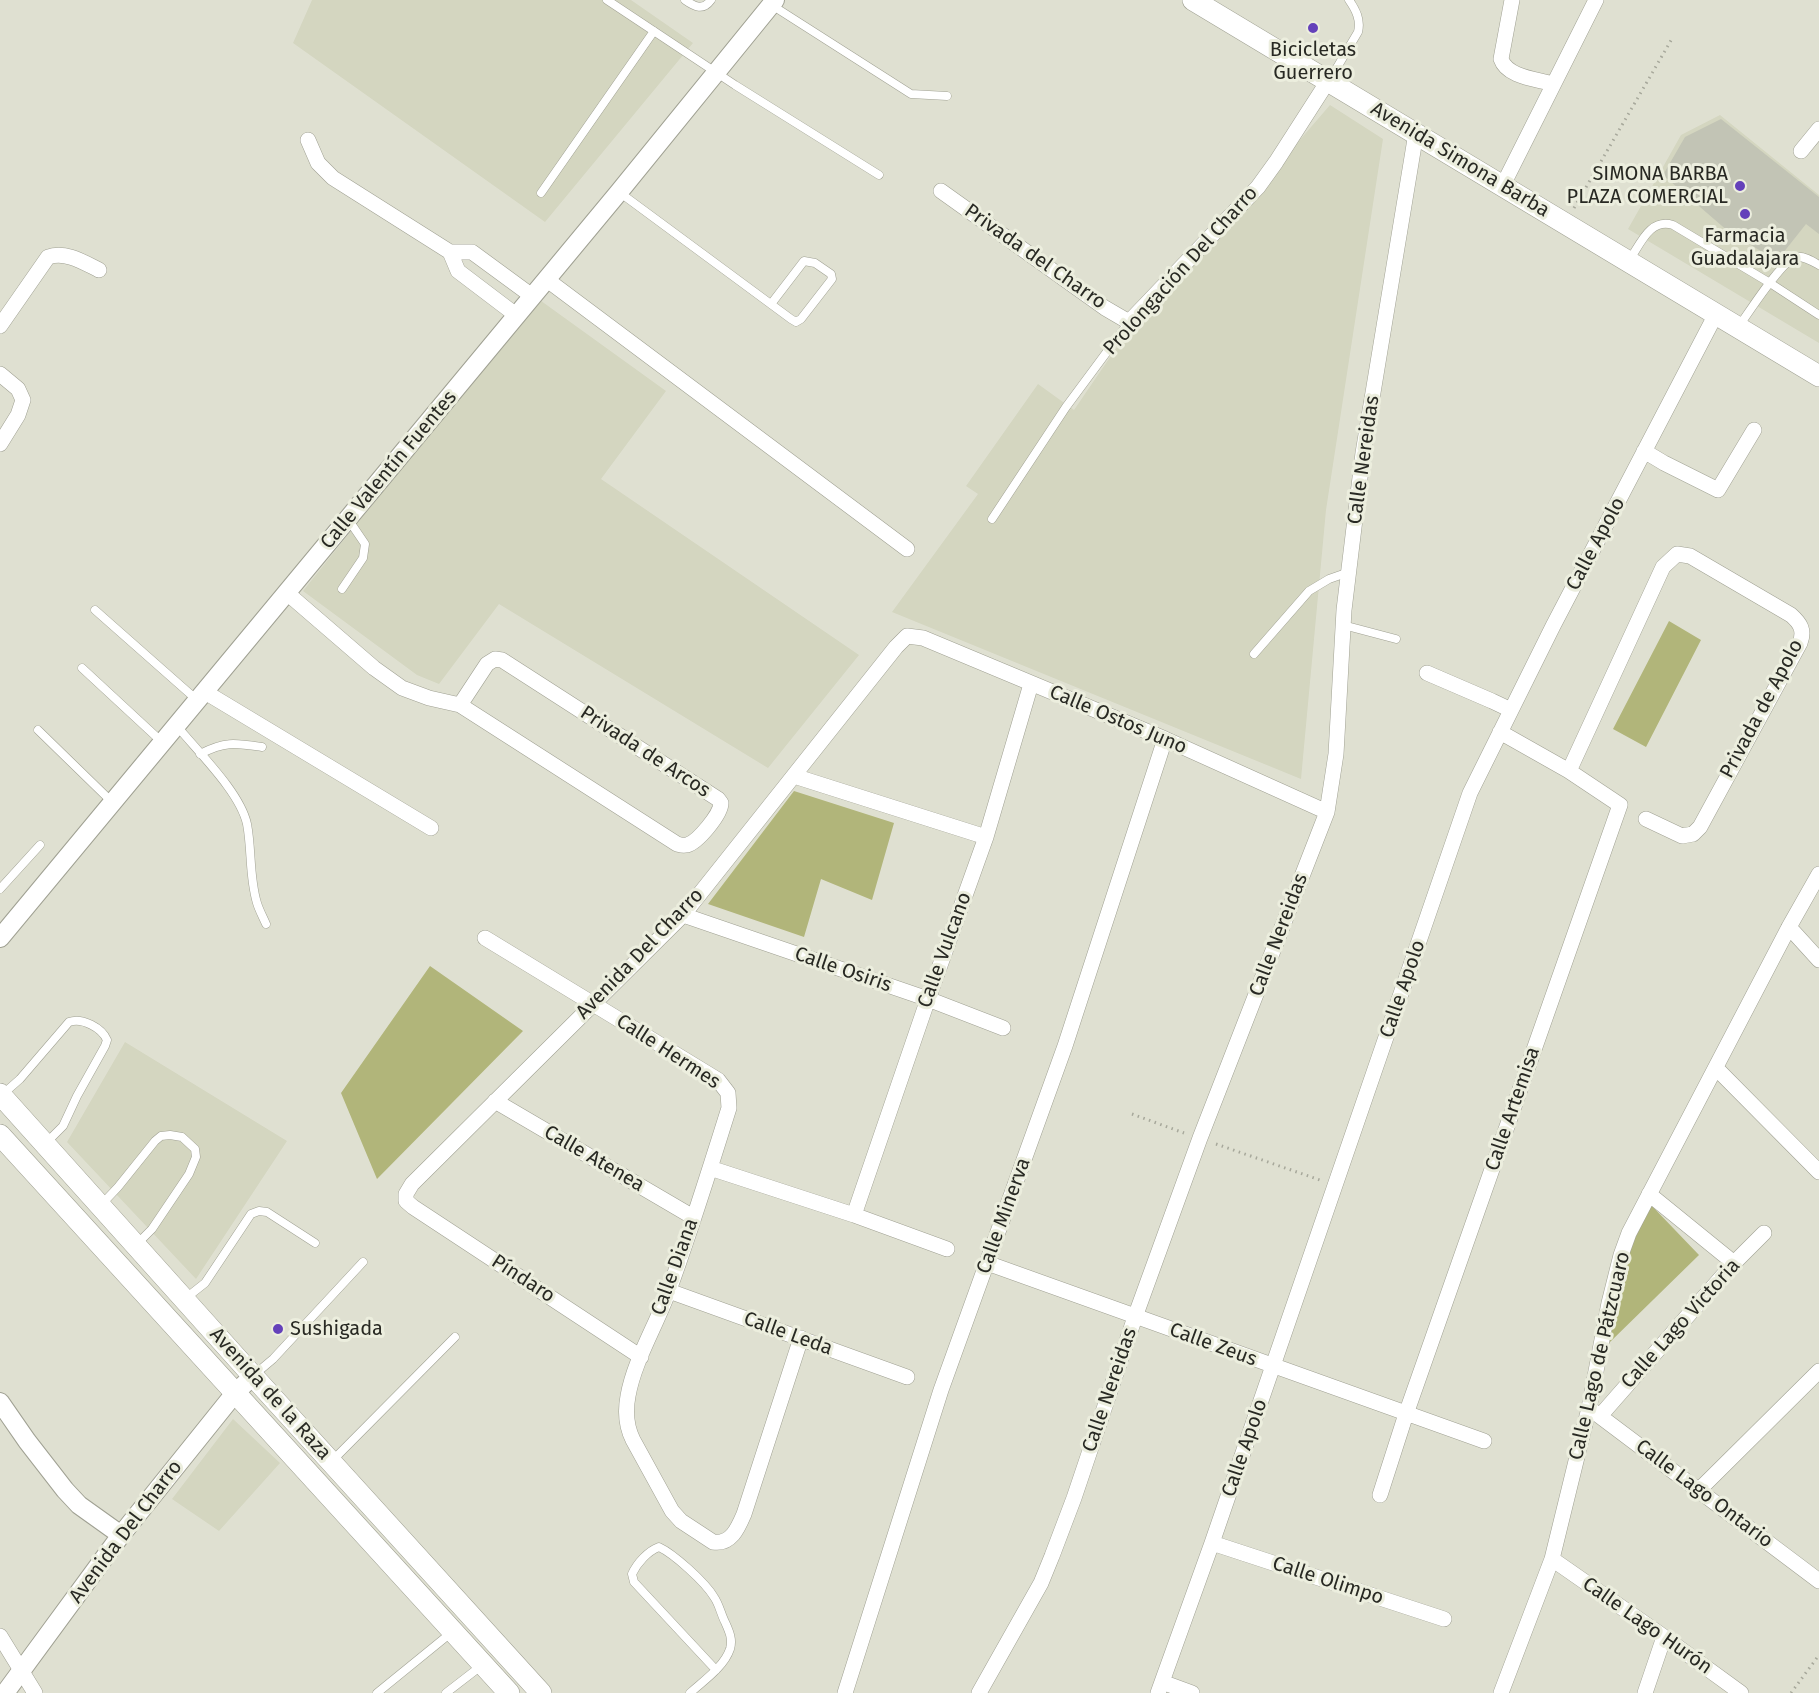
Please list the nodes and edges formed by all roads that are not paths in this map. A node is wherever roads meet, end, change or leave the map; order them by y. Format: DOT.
graph roads {
  1 [pos="607,0"];
  2 [pos="685,0"];
  3 [pos="711,0"];
  4 [pos="1193,0"];
  5 [pos="1349,0"];
  6 [pos="1512,0"];
  7 [pos="1596,0"];
  8 [pos="770,2"];
  9 [pos="654,31"];
  10 [pos="717,72"];
  11 [pos="1328,81"];
  12 [pos="1553,84"];
  13 [pos="947,96"];
  14 [pos="1819,129"];
  15 [pos="1416,133"];
  16 [pos="308,140"];
  17 [pos="1801,151"];
  18 [pos="879,175"];
  19 [pos="1503,185"];
  20 [pos="941,191"];
  21 [pos="619,192"];
  22 [pos="541,193"];
  23 [pos="450,252"];
  24 [pos="1629,261"];
  25 [pos="1819,265"];
  26 [pos="99,270"];
  27 [pos="546,279"];
  28 [pos="1770,283"];
  29 [pos="532,296"];
  30 [pos="771,304"];
  31 [pos="1716,314"];
  32 [pos="516,315"];
  33 [pos="1819,315"];
  34 [pos="1129,322"];
  35 [pos="0,326"];
  36 [pos="1738,327"];
  37 [pos="0,374"];
  38 [pos="1819,376"];
  39 [pos="1754,430"];
  40 [pos="0,444"];
  41 [pos="1644,451"];
  42 [pos="348,519"];
  43 [pos="992,519"];
  44 [pos="907,549"];
  45 [pos="1349,572"];
  46 [pos="342,589"];
  47 [pos="286,593"];
  48 [pos="94,610"];
  49 [pos="1343,625"];
  50 [pos="907,636"];
  51 [pos="1396,639"];
  52 [pos="1254,654"];
  53 [pos="81,668"];
  54 [pos="1427,673"];
  55 [pos="1031,684"];
  56 [pos="202,696"];
  57 [pos="460,705"];
  58 [pos="1510,710"];
  59 [pos="177,726"];
  60 [pos="38,730"];
  61 [pos="1500,732"];
  62 [pos="1165,739"];
  63 [pos="163,743"];
  64 [pos="262,747"];
  65 [pos="200,754"];
  66 [pos="1569,771"];
  67 [pos="794,776"];
  68 [pos="114,803"];
  69 [pos="1327,812"];
  70 [pos="1646,819"];
  71 [pos="430,828"];
  72 [pos="986,837"];
  73 [pos="40,845"];
  74 [pos="1819,874"];
  75 [pos="0,889"];
  76 [pos="683,915"];
  77 [pos="266,924"];
  78 [pos="1789,927"];
  79 [pos="0,938"];
  80 [pos="485,938"];
  81 [pos="1819,960"];
  82 [pos="927,999"];
  83 [pos="592,1003"];
  84 [pos="1003,1028"];
  85 [pos="1716,1068"];
  86 [pos="728,1093"];
  87 [pos="1,1094"];
  88 [pos="495,1101"];
  89 [pos="0,1135"];
  90 [pos="45,1144"];
  91 [pos="710,1168"];
  92 [pos="1819,1172"];
  93 [pos="1650,1194"];
  94 [pos="406,1201"];
  95 [pos="101,1206"];
  96 [pos="854,1215"];
  97 [pos="693,1217"];
  98 [pos="1764,1233"];
  99 [pos="315,1244"];
  100 [pos="136,1245"];
  101 [pos="946,1249"];
  102 [pos="363,1263"];
  103 [pos="987,1263"];
  104 [pos="1734,1263"];
  105 [pos="669,1291"];
  106 [pos="185,1299"];
  107 [pos="1135,1317"];
  108 [pos="456,1337"];
  109 [pos="801,1338"];
  110 [pos="641,1357"];
  111 [pos="1273,1367"];
  112 [pos="1819,1371"];
  113 [pos="253,1376"];
  114 [pos="907,1377"];
  115 [pos="235,1393"];
  116 [pos="0,1402"];
  117 [pos="1594,1412"];
  118 [pos="1406,1414"];
  119 [pos="1484,1442"];
  120 [pos="330,1462"];
  121 [pos="1698,1491"];
  122 [pos="1380,1495"];
  123 [pos="121,1535"];
  124 [pos="1212,1543"];
  125 [pos="1552,1559"];
  126 [pos="1819,1581"];
  127 [pos="1444,1619"];
  128 [pos="453,1631"];
  129 [pos="0,1636"];
  130 [pos="1664,1637"];
  131 [pos="483,1664"];
  132 [pos="716,1670"];
  133 [pos="22,1672"];
  134 [pos="1160,1688"];
  135 [pos="5,1693"];
  136 [pos="35,1693"];
  137 [pos="378,1693"];
  138 [pos="446,1693"];
  139 [pos="509,1693"];
  140 [pos="541,1693"];
  141 [pos="690,1693"];
  142 [pos="845,1693"];
  143 [pos="979,1693"];
  144 [pos="1192,1693"];
  145 [pos="1501,1693"];
  146 [pos="1645,1693"];
  147 [pos="1741,1693"];
  1 -- 9 [label="lane"];
  2 -- 3 [label="lane"];
  4 -- 11 [label="main road, Avenida Simona Barba"];
  5 -- 11 [label="lane"];
  6 -- 12 [label="street"];
  7 -- 12 [label="street"];
  8 -- 10 [label="street, Calle Valentín Fuentes"];
  8 -- 13 [label="lane"];
  9 -- 10 [label="lane"];
  9 -- 22 [label="lane"];
  10 -- 18 [label="lane"];
  10 -- 21 [label="street, Calle Valentín Fuentes"];
  11 -- 15 [label="main road, Avenida Simona Barba"];
  11 -- 34 [label="street, Prolongación Del Charro"];
  12 -- 19 [label="street"];
  14 -- 17 [label="street"];
  15 -- 19 [label="main road, Avenida Simona Barba"];
  15 -- 45 [label="street, Calle Nereidas"];
  16 -- 23 [label="street"];
  19 -- 24 [label="main road, Avenida Simona Barba"];
  20 -- 34 [label="street, Privada del Charro"];
  21 -- 27 [label="street, Calle Valentín Fuentes"];
  21 -- 30 [label="lane"];
  23 -- 29 [label="street"];
  23 -- 32 [label="street"];
  24 -- 28 [label="lane"];
  24 -- 31 [label="main road, Avenida Simona Barba"];
  25 -- 28 [label="lane"];
  26 -- 35 [label="street"];
  27 -- 29 [label="street, Calle Valentín Fuentes"];
  27 -- 44 [label="street"];
  28 -- 33 [label="lane"];
  28 -- 36 [label="lane"];
  29 -- 32 [label="street, Calle Valentín Fuentes"];
  30 -- 30 [label="lane"];
  31 -- 36 [label="main road, Avenida Simona Barba"];
  31 -- 41 [label="street, Calle Apolo"];
  32 -- 42 [label="street, Calle Valentín Fuentes"];
  34 -- 43 [label="lane, Prolongación Del Charro"];
  36 -- 38 [label="main road, Avenida Simona Barba"];
  37 -- 40 [label="street"];
  39 -- 41 [label="street"];
  41 -- 58 [label="street, Calle Apolo"];
  42 -- 46 [label="lane"];
  42 -- 47 [label="street, Calle Valentín Fuentes"];
  45 -- 49 [label="street, Calle Nereidas"];
  45 -- 52 [label="lane"];
  47 -- 56 [label="street, Calle Valentín Fuentes"];
  47 -- 57 [label="street, Privada de Arcos"];
  48 -- 56 [label="lane"];
  49 -- 51 [label="lane"];
  49 -- 69 [label="street, Calle Nereidas"];
  50 -- 55 [label="street, Calle Ostos Juno"];
  50 -- 67 [label="street, Avenida Del Charro"];
  53 -- 63 [label="lane"];
  54 -- 58 [label="street"];
  55 -- 62 [label="street, Calle Ostos Juno"];
  55 -- 72 [label="street, Calle Vulcano"];
  56 -- 59 [label="street, Calle Valentín Fuentes"];
  56 -- 71 [label="street"];
  57 -- 57 [label="street, Privada de Arcos"];
  58 -- 61 [label="street, Calle Apolo"];
  59 -- 63 [label="street, Calle Valentín Fuentes"];
  59 -- 65 [label="lane"];
  60 -- 68 [label="lane"];
  61 -- 66 [label="street"];
  61 -- 111 [label="street, Calle Apolo"];
  62 -- 69 [label="street, Calle Ostos Juno"];
  62 -- 103 [label="street, Calle Minerva"];
  63 -- 68 [label="street, Calle Valentín Fuentes"];
  64 -- 65 [label="lane"];
  65 -- 77 [label="lane"];
  66 -- 70 [label="street, Privada de Apolo"];
  66 -- 118 [label="street, Calle Artemisa"];
  67 -- 72 [label="street"];
  67 -- 76 [label="street, Avenida Del Charro"];
  68 -- 79 [label="street, Calle Valentín Fuentes"];
  69 -- 107 [label="street, Calle Nereidas"];
  72 -- 82 [label="street, Calle Vulcano"];
  73 -- 75 [label="lane"];
  74 -- 78 [label="street, Calle Lago de Pátzcuaro"];
  76 -- 82 [label="street, Calle Osiris"];
  76 -- 83 [label="street, Avenida Del Charro"];
  78 -- 81 [label="street"];
  78 -- 85 [label="street, Calle Lago de Pátzcuaro"];
  80 -- 83 [label="street, Calle Hermes"];
  82 -- 84 [label="street, Calle Osiris"];
  82 -- 96 [label="street, Calle Vulcano"];
  83 -- 86 [label="street, Calle Hermes"];
  83 -- 88 [label="street, Avenida Del Charro"];
  85 -- 92 [label="street"];
  85 -- 93 [label="street, Calle Lago de Pátzcuaro"];
  86 -- 91 [label="street, Calle Diana"];
  87 -- 90 [label="main road, Avenida de la Raza"];
  87 -- 90 [label="lane"];
  88 -- 94 [label="street, Avenida Del Charro"];
  88 -- 97 [label="street, Calle Atenea"];
  89 -- 115 [label="main road, Avenida de la Raza"];
  90 -- 95 [label="main road, Avenida de la Raza"];
  91 -- 96 [label="street"];
  91 -- 97 [label="street, Calle Diana"];
  93 -- 104 [label="street"];
  93 -- 117 [label="street, Calle Lago de Pátzcuaro"];
  94 -- 110 [label="street, Píndaro"];
  95 -- 100 [label="main road, Avenida de la Raza"];
  95 -- 100 [label="lane"];
  96 -- 101 [label="street"];
  97 -- 105 [label="street, Calle Diana"];
  98 -- 104 [label="street, Calle Lago Victoria"];
  99 -- 106 [label="lane"];
  100 -- 106 [label="main road, Avenida de la Raza"];
  102 -- 113 [label="lane"];
  103 -- 107 [label="street, Calle Zeus"];
  103 -- 142 [label="street, Calle Minerva"];
  104 -- 117 [label="street, Calle Lago Victoria"];
  105 -- 109 [label="street, Calle Leda"];
  105 -- 110 [label="street, Calle Diana"];
  106 -- 113 [label="main road, Avenida de la Raza"];
  107 -- 111 [label="street, Calle Zeus"];
  107 -- 143 [label="street, Calle Nereidas"];
  108 -- 120 [label="lane"];
  109 -- 110 [label="street, Calle Diana"];
  109 -- 114 [label="street, Calle Leda"];
  111 -- 118 [label="street, Calle Zeus"];
  111 -- 124 [label="street, Calle Apolo"];
  112 -- 121 [label="street"];
  113 -- 115 [label="street, Avenida Del Charro"];
  113 -- 120 [label="main road, Avenida de la Raza"];
  115 -- 123 [label="street, Avenida Del Charro"];
  115 -- 128 [label="main road, Avenida de la Raza"];
  116 -- 123 [label="street"];
  117 -- 121 [label="street, Calle Lago Ontario"];
  117 -- 125 [label="street, Calle Lago de Pátzcuaro"];
  118 -- 119 [label="street, Calle Zeus"];
  118 -- 122 [label="street, Calle Artemisa"];
  120 -- 140 [label="main road, Avenida de la Raza"];
  121 -- 126 [label="street, Calle Lago Ontario"];
  123 -- 133 [label="street, Avenida Del Charro"];
  124 -- 127 [label="street, Calle Olimpo"];
  124 -- 134 [label="street, Calle Apolo"];
  125 -- 130 [label="street, Calle Lago Hurón"];
  125 -- 145 [label="street, Calle Lago de Pátzcuaro"];
  128 -- 131 [label="main road, Avenida de la Raza"];
  128 -- 137 [label="lane"];
  129 -- 133 [label="street"];
  130 -- 146 [label="street"];
  130 -- 147 [label="street, Calle Lago Hurón"];
  131 -- 138 [label="lane"];
  131 -- 139 [label="main road, Avenida de la Raza"];
  132 -- 132 [label="lane"];
  132 -- 141 [label="lane"];
  133 -- 135 [label="street, Avenida Del Charro"];
  133 -- 136 [label="street"];
  134 -- 144 [label="street"];
}
